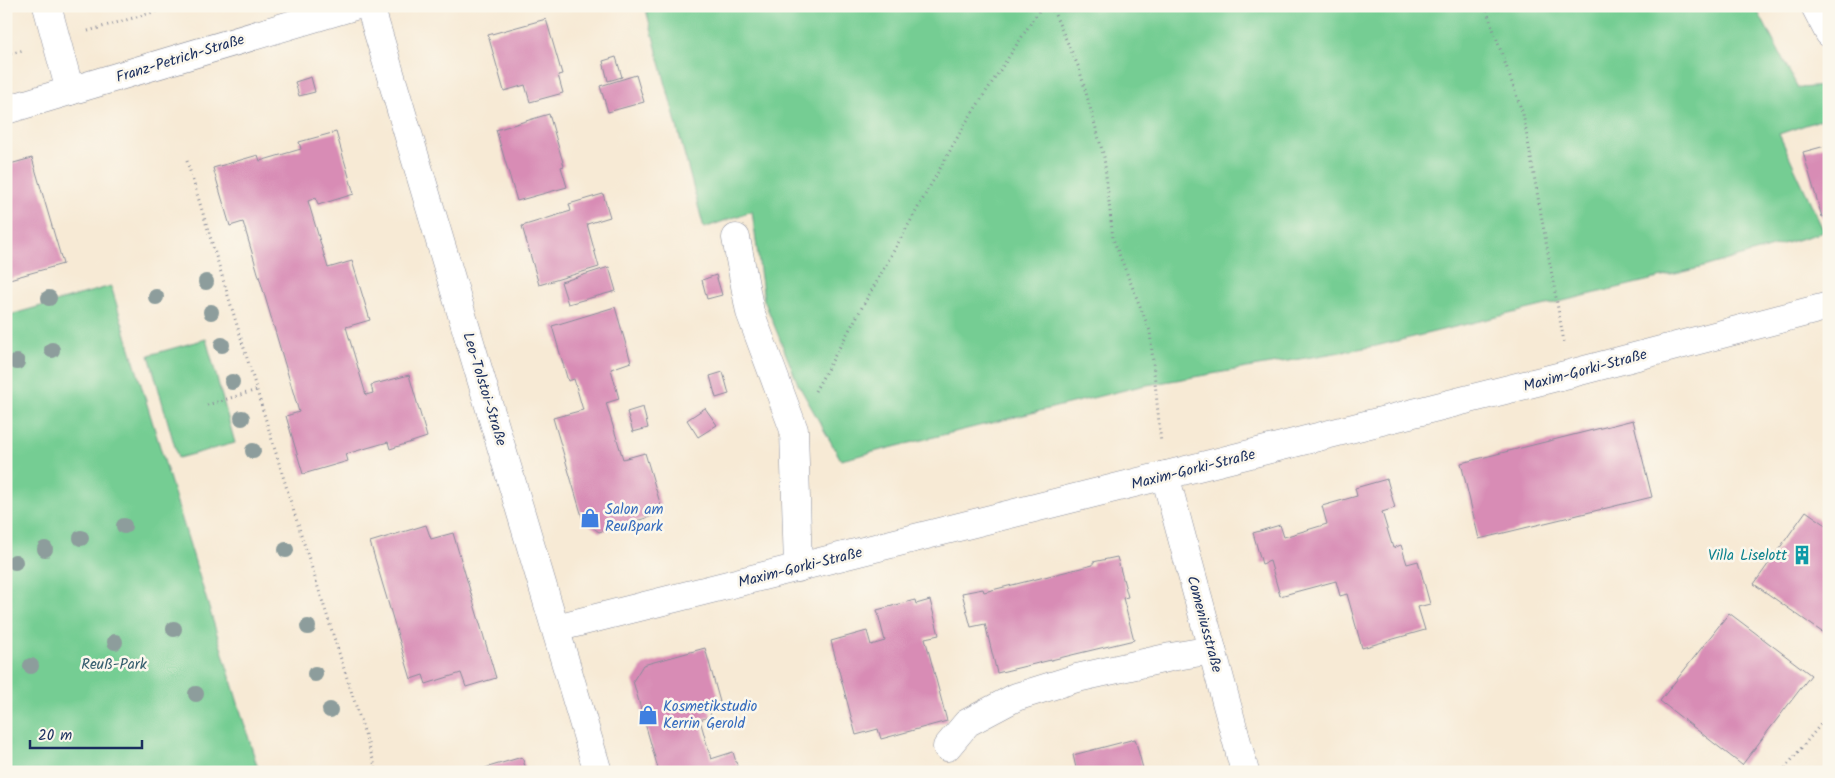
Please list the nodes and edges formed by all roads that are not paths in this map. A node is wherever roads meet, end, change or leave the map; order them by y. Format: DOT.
graph roads {
  1 [pos="47,6"];
  2 [pos="354,6"];
  3 [pos="370,6"];
  4 [pos="1815,6"];
  5 [pos="1829,33"];
  6 [pos="70,91"];
  7 [pos="6,110"];
  8 [pos="736,238"];
  9 [pos="1829,306"];
  10 [pos="1165,476"];
  11 [pos="798,568"];
  12 [pos="556,628"];
  13 [pos="1212,650"];
  14 [pos="947,747"];
  15 [pos="598,772"];
  16 [pos="1245,772"];
  1 -- 6 [label="street"];
  2 -- 6 [label="street, Franz-Petrich-Straße"];
  3 -- 12 [label="street, Leo-Tolstoi-Straße"];
  4 -- 5 [label="street"];
  6 -- 7 [label="street, Franz-Petrich-Straße"];
  8 -- 11 [label="street"];
  9 -- 10 [label="street, Maxim-Gorki-Straße"];
  10 -- 11 [label="street, Maxim-Gorki-Straße"];
  10 -- 13 [label="street, Comeniusstraße"];
  11 -- 12 [label="street, Maxim-Gorki-Straße"];
  12 -- 15 [label="street, Leo-Tolstoi-Straße"];
  13 -- 14 [label="street"];
  13 -- 16 [label="street, Comeniusstraße"];
}
